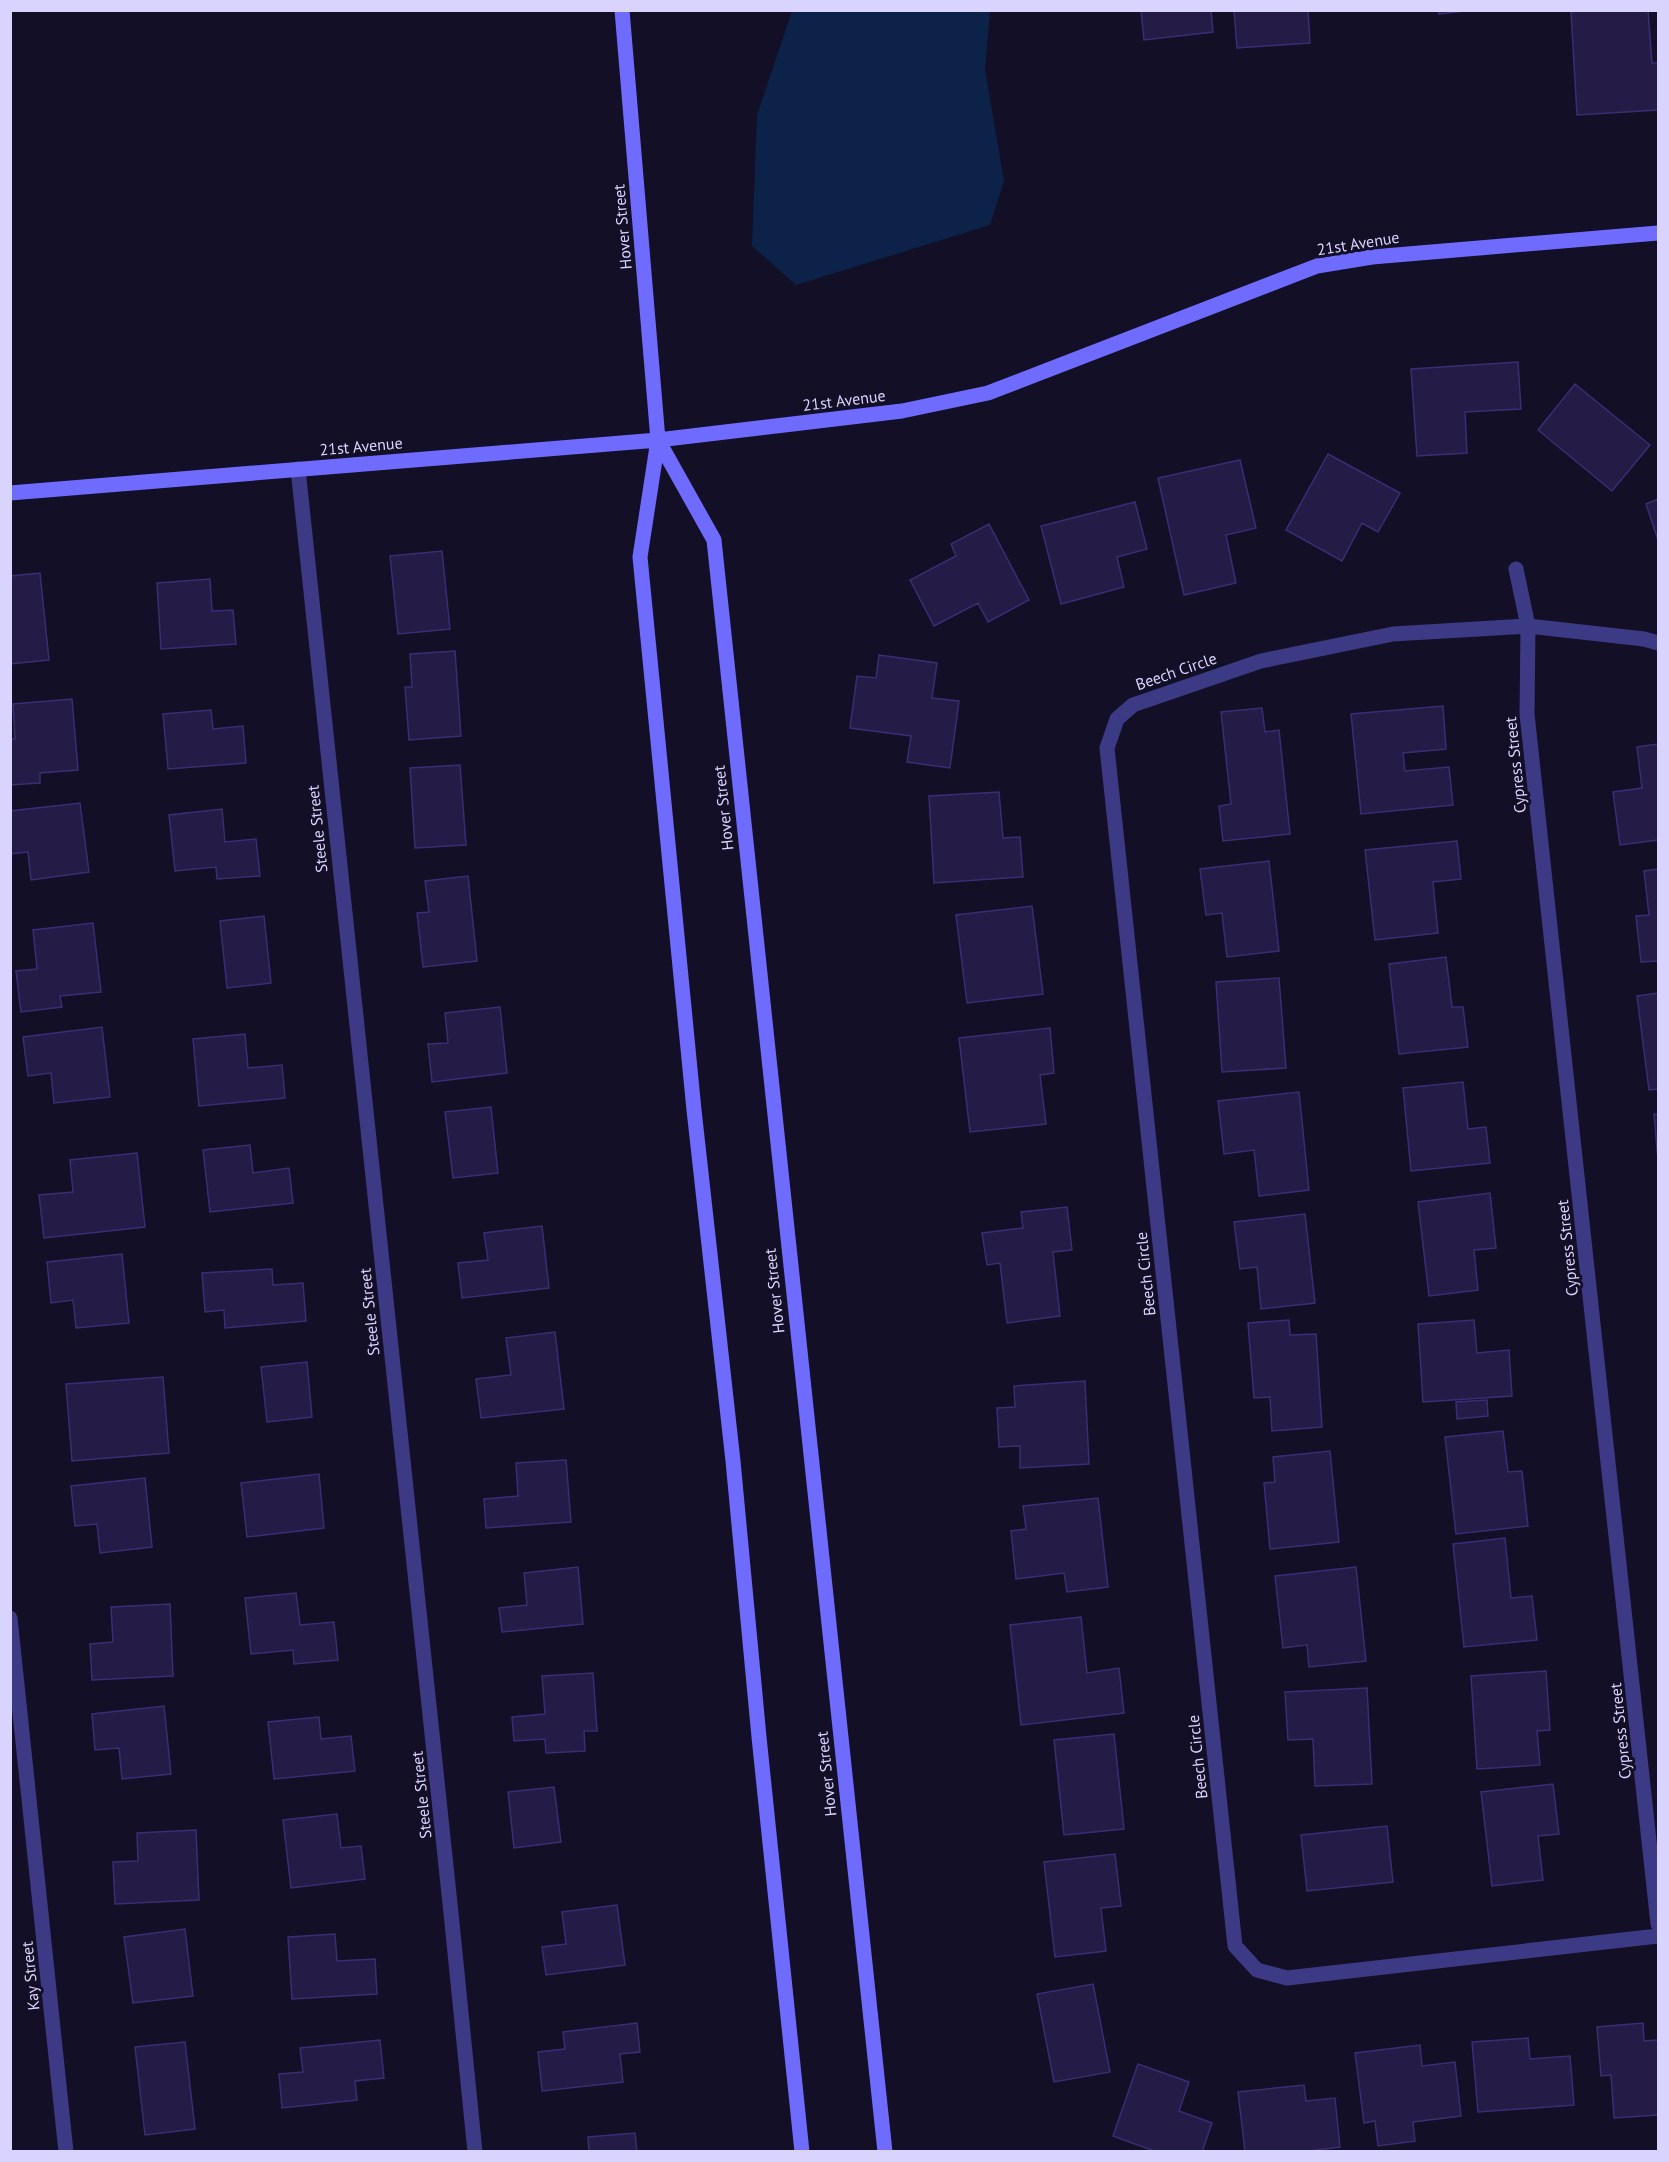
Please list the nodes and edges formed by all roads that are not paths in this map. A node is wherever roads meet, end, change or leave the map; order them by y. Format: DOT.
graph roads {
  1 [pos="622,10"];
  2 [pos="1659,233"];
  3 [pos="658,440"];
  4 [pos="298,469"];
  5 [pos="10,493"];
  6 [pos="1516,569"];
  7 [pos="1528,626"];
  8 [pos="1659,643"];
  9 [pos="10,1618"];
  10 [pos="1659,1924"];
  11 [pos="1659,1936"];
  12 [pos="66,2151"];
  13 [pos="475,2151"];
  14 [pos="802,2151"];
  15 [pos="885,2151"];
  1 -- 3 [label="main road, Hover Street"];
  2 -- 3 [label="main road, 21st Avenue"];
  3 -- 4 [label="main road, 21st Avenue"];
  3 -- 14 [label="main road, Hover Street"];
  3 -- 15 [label="main road, Hover Street"];
  4 -- 5 [label="main road, 21st Avenue"];
  4 -- 13 [label="street, Steele Street"];
  6 -- 7 [label="street, Cypress Street"];
  7 -- 8 [label="street, Beech Circle"];
  7 -- 10 [label="street, Cypress Street"];
  7 -- 11 [label="street, Beech Circle"];
  9 -- 12 [label="street, Kay Street"];
}
